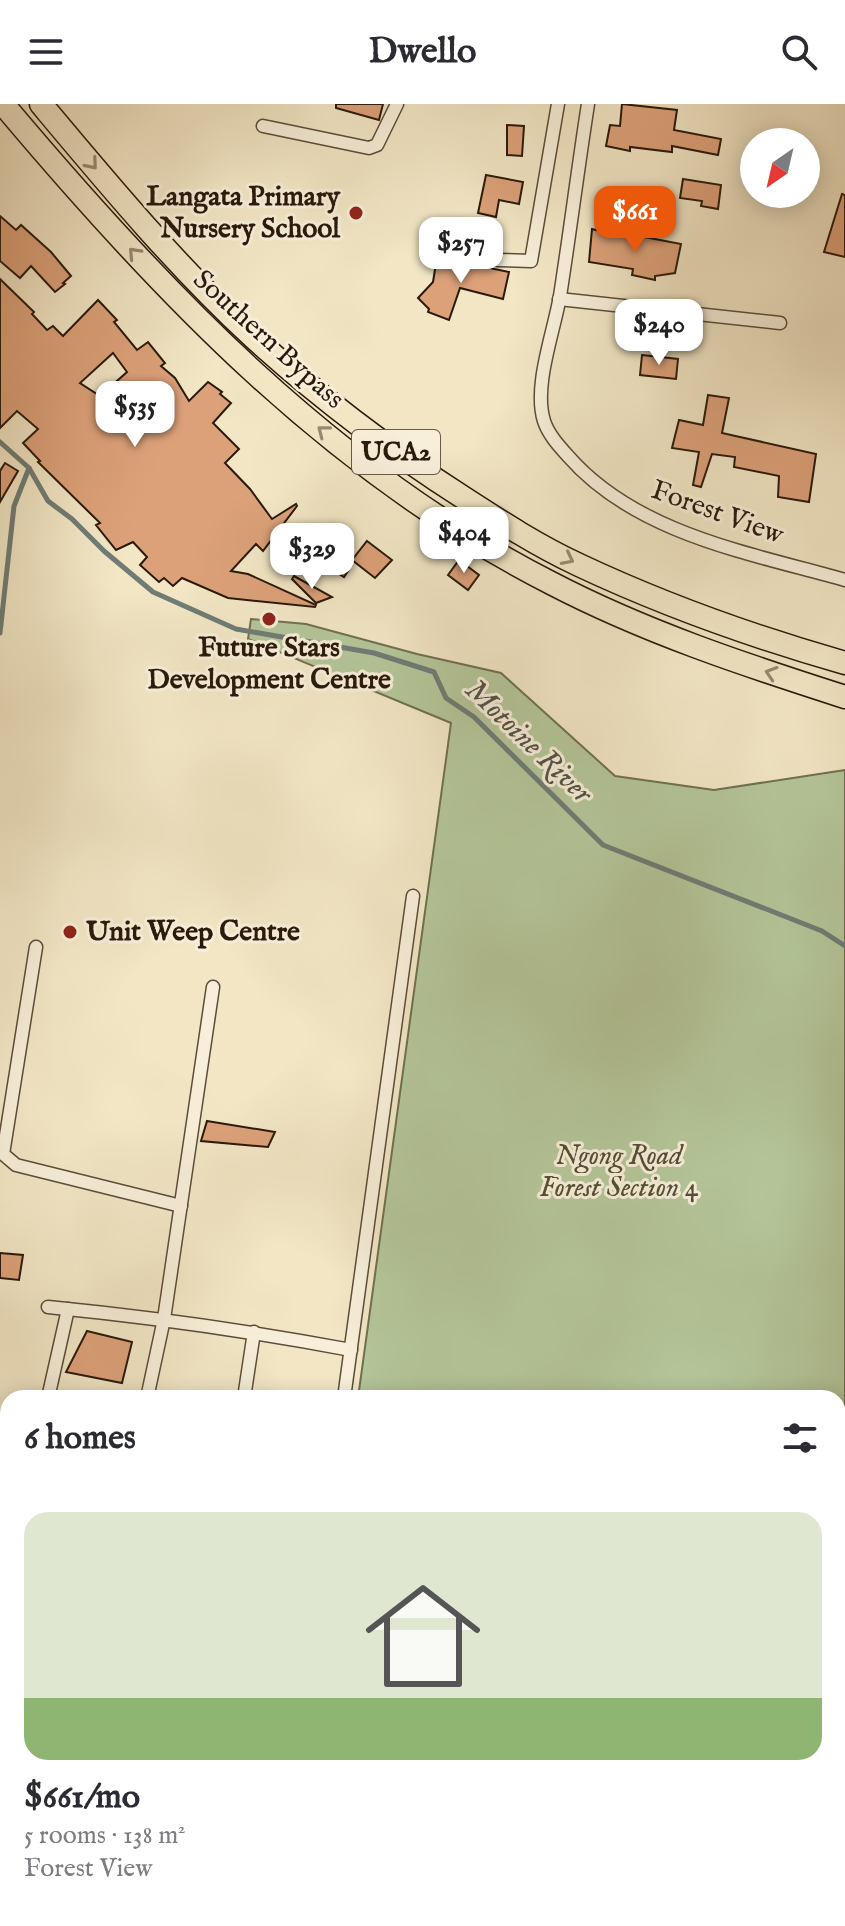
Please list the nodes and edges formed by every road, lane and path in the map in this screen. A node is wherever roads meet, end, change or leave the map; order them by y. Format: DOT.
graph roads {
  1 [pos="3,104"];
  2 [pos="41,104"];
  3 [pos="397,104"];
  4 [pos="558,104"];
  5 [pos="588,104"];
  6 [pos="263,126"];
  7 [pos="458,252"];
  8 [pos="559,299"];
  9 [pos="780,323"];
  10 [pos="845,580"];
  11 [pos="845,663"];
  12 [pos="845,697"];
  13 [pos="413,896"];
  14 [pos="36,947"];
  15 [pos="213,987"];
  16 [pos="181,1206"];
  17 [pos="48,1307"];
  18 [pos="68,1309"];
  19 [pos="164,1319"];
  20 [pos="254,1332"];
  21 [pos="351,1350"];
  22 [pos="50,1390"];
  23 [pos="149,1390"];
  24 [pos="245,1390"];
  25 [pos="345,1390"];
  12 -- 1 [label="highway, Southern Bypass / UCA2, one-way"];
  2 -- 11 [label="highway, Southern Bypass / UCA2, one-way"];
  3 -- 6 [label="street"];
  4 -- 7 [label="street"];
  5 -- 8 [label="street, Forest View"];
  8 -- 9 [label="street"];
  8 -- 10 [label="street, Forest View"];
  13 -- 21 [label="street"];
  14 -- 16 [label="street"];
  15 -- 16 [label="street"];
  16 -- 19 [label="street"];
  17 -- 18 [label="street"];
  18 -- 19 [label="street"];
  18 -- 22 [label="street"];
  19 -- 20 [label="street"];
  19 -- 23 [label="street"];
  20 -- 21 [label="street"];
  20 -- 24 [label="street"];
  21 -- 25 [label="street"];
}
